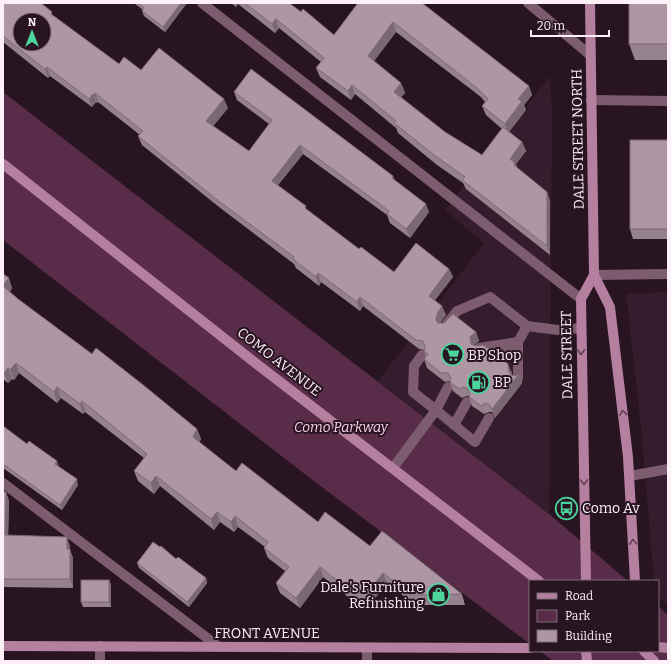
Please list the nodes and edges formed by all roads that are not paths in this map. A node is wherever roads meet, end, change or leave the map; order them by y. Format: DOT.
graph roads {
  1 [pos="202,3"];
  2 [pos="528,3"];
  3 [pos="590,3"];
  4 [pos="590,55"];
  5 [pos="591,100"];
  6 [pos="668,101"];
  7 [pos="3,164"];
  8 [pos="668,274"];
  9 [pos="594,275"];
  10 [pos="581,299"];
  11 [pos="445,326"];
  12 [pos="527,326"];
  13 [pos="581,328"];
  14 [pos="518,342"];
  15 [pos="479,348"];
  16 [pos="422,356"];
  17 [pos="497,362"];
  18 [pos="518,378"];
  19 [pos="448,387"];
  20 [pos="467,402"];
  21 [pos="436,410"];
  22 [pos="489,418"];
  23 [pos="454,425"];
  24 [pos="393,468"];
  25 [pos="668,469"];
  26 [pos="630,476"];
  27 [pos="3,483"];
  28 [pos="538,580"];
  29 [pos="586,580"];
  30 [pos="635,580"];
  31 [pos="3,646"];
  32 [pos="100,646"];
  33 [pos="219,647"];
  34 [pos="367,648"];
  35 [pos="529,648"];
  36 [pos="645,652"];
  37 [pos="100,661"];
  38 [pos="367,661"];
  39 [pos="654,661"];
  1 -- 10 [label="street"];
  2 -- 4 [label="street"];
  3 -- 4 [label="street, DALE STREET NORTH"];
  4 -- 5 [label="street, DALE STREET NORTH"];
  5 -- 6 [label="street"];
  5 -- 9 [label="street, DALE STREET NORTH"];
  7 -- 24 [label="street, COMO AVENUE"];
  8 -- 9 [label="street"];
  9 -- 10 [label="street, DALE STREET"];
  26 -- 9 [label="street, one-way"];
  10 -- 13 [label="street, DALE STREET"];
  11 -- 12 [label="street"];
  12 -- 13 [label="street"];
  12 -- 14 [label="street"];
  13 -- 29 [label="street, DALE STREET, one-way"];
  14 -- 15 [label="street"];
  14 -- 17 [label="street"];
  14 -- 18 [label="street"];
  16 -- 21 [label="street"];
  19 -- 21 [label="street"];
  20 -- 23 [label="street"];
  21 -- 23 [label="street"];
  21 -- 24 [label="street"];
  22 -- 23 [label="street"];
  24 -- 28 [label="street, COMO AVENUE"];
  25 -- 26 [label="street"];
  30 -- 26 [label="street, one-way"];
  27 -- 33 [label="street"];
  31 -- 32 [label="street, FRONT AVENUE"];
  32 -- 33 [label="street, FRONT AVENUE"];
  32 -- 37 [label="street"];
  33 -- 34 [label="street, FRONT AVENUE"];
  34 -- 35 [label="street, FRONT AVENUE"];
  34 -- 38 [label="street"];
  36 -- 39 [label="street"];
}
